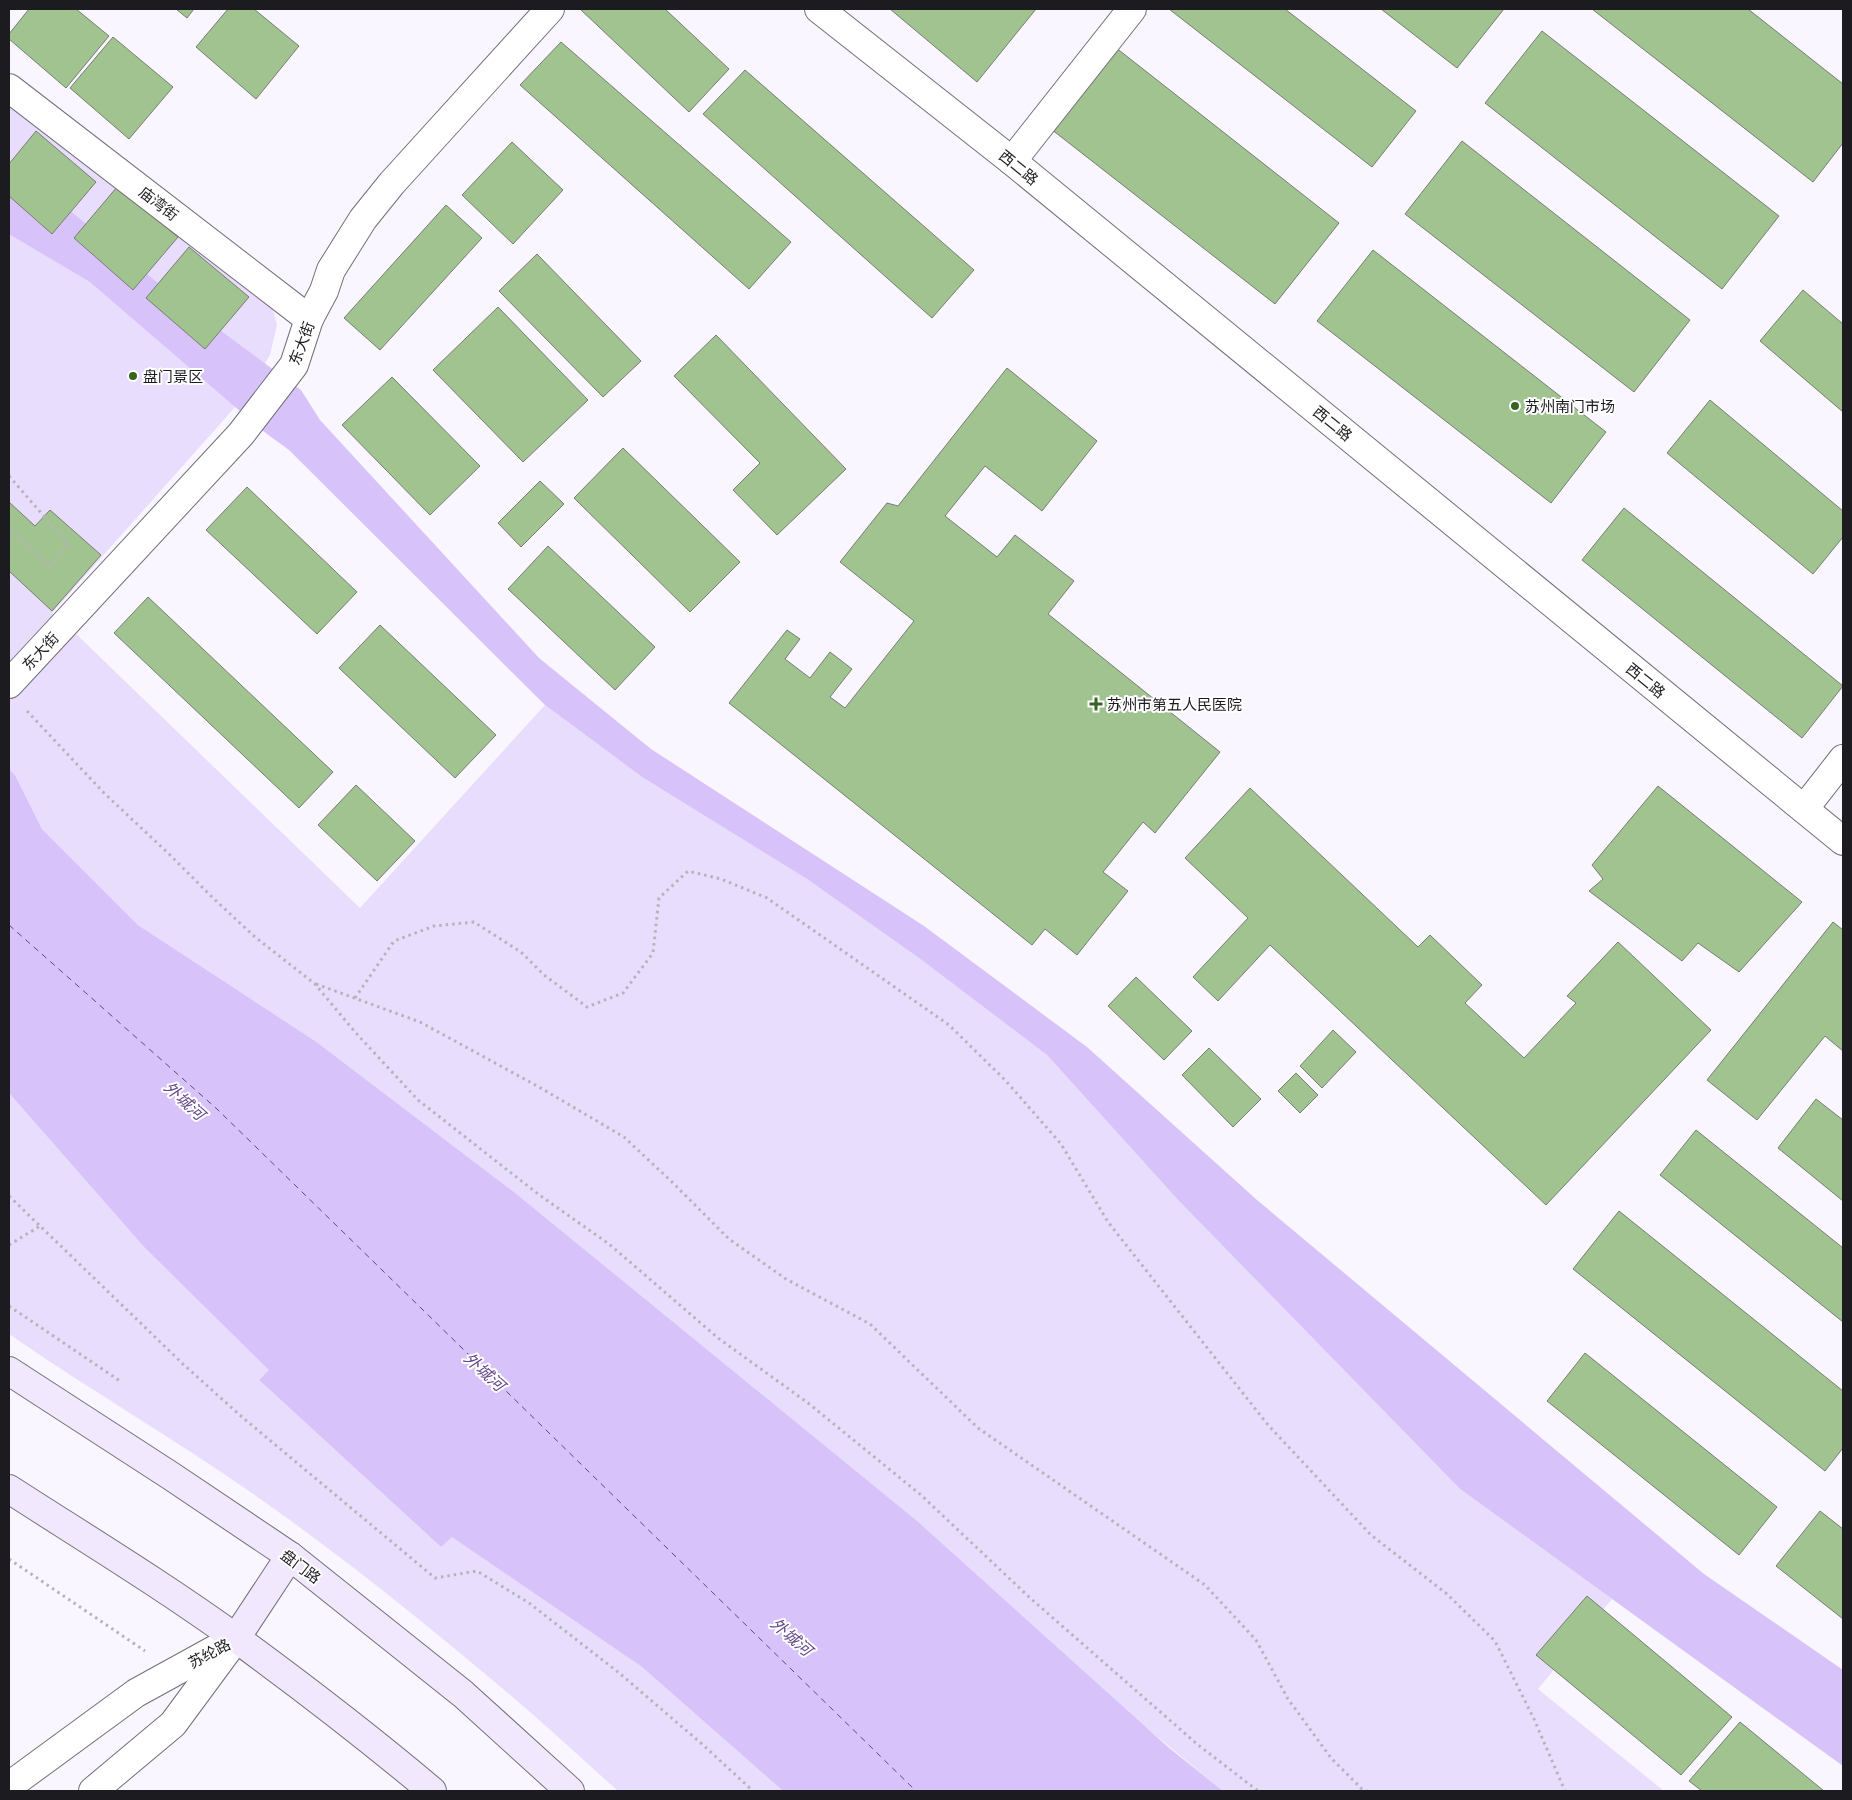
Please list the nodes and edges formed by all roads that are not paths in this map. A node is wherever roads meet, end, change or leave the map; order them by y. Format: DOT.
graph roads {
  1 [pos="550,9"];
  2 [pos="820,9"];
  3 [pos="1132,9"];
  4 [pos="9,88"];
  5 [pos="1012,160"];
  6 [pos="309,319"];
  7 [pos="15,695"];
  8 [pos="1843,759"];
  9 [pos="1804,809"];
  10 [pos="1843,841"];
  11 [pos="9,1371"];
  12 [pos="9,1488"];
  13 [pos="290,1556"];
  14 [pos="236,1638"];
  15 [pos="9,1786"];
  16 [pos="93,1791"];
  17 [pos="432,1791"];
  18 [pos="570,1791"];
  1 -- 6 [label="street, 东大街"];
  2 -- 5 [label="street, 西二路"];
  3 -- 5 [label="street"];
  4 -- 6 [label="street, 庙湾街"];
  5 -- 9 [label="street, 西二路"];
  6 -- 7 [label="street, 东大街"];
  8 -- 9 [label="street"];
  9 -- 10 [label="street, 西二路"];
  11 -- 13 [label="main road, 盘门路"];
  12 -- 14 [label="main road"];
  13 -- 14 [label="main road"];
  13 -- 18 [label="main road, 盘门路"];
  14 -- 15 [label="street, 苏纶路"];
  14 -- 16 [label="street, 苏纶路"];
  14 -- 17 [label="main road"];
}
